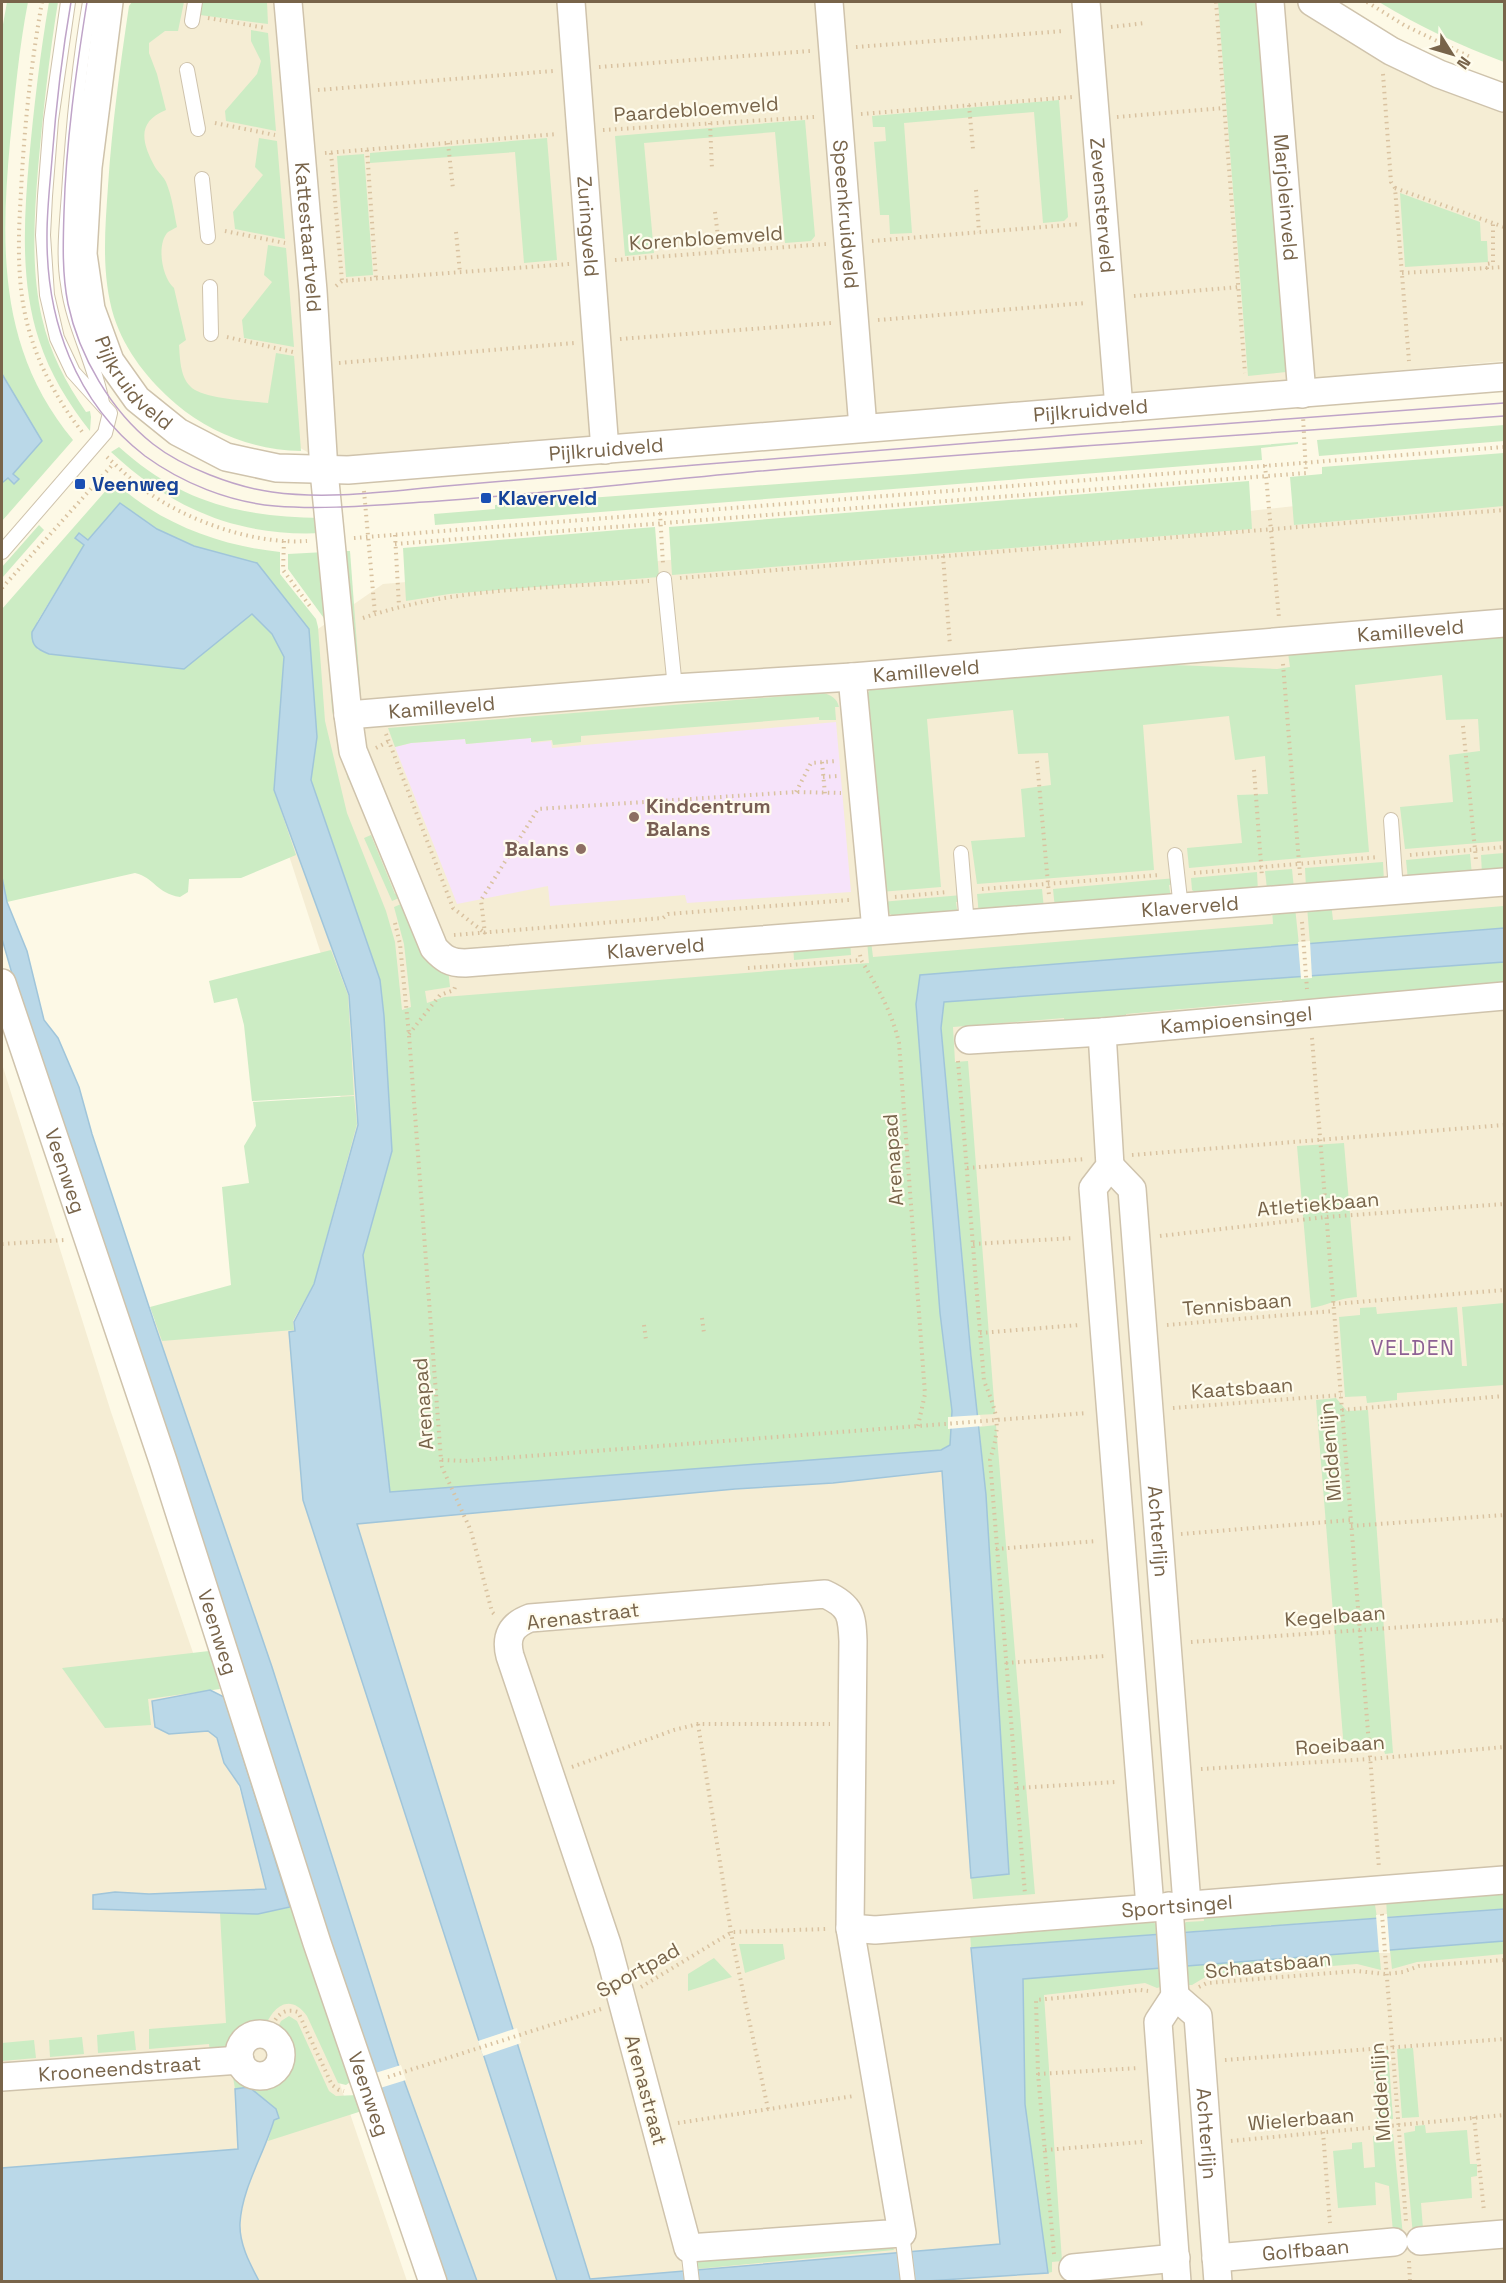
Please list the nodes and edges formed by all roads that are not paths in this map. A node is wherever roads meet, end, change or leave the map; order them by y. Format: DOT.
graph roads {
  1 [pos="68,2"];
  2 [pos="90,2"];
  3 [pos="109,2"];
  4 [pos="571,2"];
  5 [pos="829,2"];
  6 [pos="1086,2"];
  7 [pos="1270,2"];
  8 [pos="1312,2"];
  9 [pos="289,14"];
  10 [pos="187,70"];
  11 [pos="1504,98"];
  12 [pos="197,124"];
  13 [pos="202,179"];
  14 [pos="207,232"];
  15 [pos="210,286"];
  16 [pos="212,334"];
  17 [pos="1504,377"];
  18 [pos="1302,394"];
  19 [pos="102,403"];
  20 [pos="1119,408"];
  21 [pos="863,428"];
  22 [pos="605,450"];
  23 [pos="324,471"];
  24 [pos="2,552"];
  25 [pos="664,579"];
  26 [pos="1504,623"];
  27 [pos="852,677"];
  28 [pos="675,688"];
  29 [pos="348,716"];
  30 [pos="1390,820"];
  31 [pos="961,853"];
  32 [pos="1175,855"];
  33 [pos="1491,883"];
  34 [pos="1396,891"];
  35 [pos="1181,908"];
  36 [pos="967,925"];
  37 [pos="867,931"];
  38 [pos="2,983"];
  39 [pos="1504,996"];
  40 [pos="1102,1032"];
  41 [pos="969,1040"];
  42 [pos="1110,1162"];
  43 [pos="1504,1880"];
  44 [pos="1169,1909"];
  45 [pos="850,1928"];
  46 [pos="1174,1990"];
  47 [pos="267,2036"];
  48 [pos="2,2077"];
  49 [pos="902,2233"];
  50 [pos="1495,2235"];
  51 [pos="688,2248"];
  52 [pos="1064,2266"];
  53 [pos="1176,2270"];
  54 [pos="1217,2270"];
  55 [pos="433,2282"];
  56 [pos="692,2282"];
  57 [pos="908,2282"];
  1 -- 19 [label="lane"];
  2 -- 19 [label="lane, Pijlkruidveld"];
  3 -- 23 [label="street, Pijlkruidveld"];
  4 -- 22 [label="street, Zuringveld"];
  5 -- 21 [label="street, Speenkruidveld"];
  6 -- 20 [label="street, Zevensterveld"];
  7 -- 18 [label="street, Marjoleinveld"];
  8 -- 11 [label="street"];
  9 -- 23 [label="street, Kattestaartveld"];
  10 -- 12 [label="lane"];
  13 -- 14 [label="lane"];
  15 -- 16 [label="lane"];
  17 -- 18 [label="street, Pijlkruidveld"];
  18 -- 20 [label="street, Pijlkruidveld"];
  19 -- 24 [label="lane, Pijlkruidveld"];
  20 -- 21 [label="street, Pijlkruidveld"];
  21 -- 22 [label="street, Pijlkruidveld"];
  22 -- 23 [label="street, Pijlkruidveld"];
  23 -- 29 [label="street, Klaverveld"];
  25 -- 28 [label="lane"];
  26 -- 27 [label="street, Kamilleveld"];
  27 -- 28 [label="street, Kamilleveld"];
  27 -- 37 [label="street"];
  28 -- 29 [label="street, Kamilleveld"];
  29 -- 37 [label="street, Klaverveld"];
  30 -- 34 [label="lane"];
  31 -- 36 [label="lane"];
  32 -- 35 [label="lane"];
  33 -- 34 [label="street, Klaverveld"];
  34 -- 35 [label="street, Klaverveld"];
  35 -- 36 [label="street, Klaverveld"];
  36 -- 37 [label="street, Klaverveld"];
  38 -- 55 [label="street, Veenweg"];
  39 -- 40 [label="street, Kampioensingel"];
  40 -- 41 [label="street, Kampioensingel"];
  40 -- 42 [label="street"];
  42 -- 44 [label="street, Achterlijn"];
  42 -- 44 [label="street, Achterlijn"];
  43 -- 44 [label="street, Sportsingel"];
  44 -- 45 [label="street, Sportsingel"];
  44 -- 46 [label="street, Achterlijn"];
  45 -- 49 [label="street, Arenastraat"];
  45 -- 51 [label="street, Arenastraat"];
  46 -- 53 [label="street, Achterlijn"];
  46 -- 54 [label="street, Achterlijn"];
  47 -- 48 [label="street, Krooneendstraat"];
  49 -- 51 [label="street"];
  49 -- 57 [label="lane, Arenastraat"];
  50 -- 54 [label="street, Golfbaan"];
  51 -- 56 [label="lane"];
  52 -- 53 [label="street"];
}
